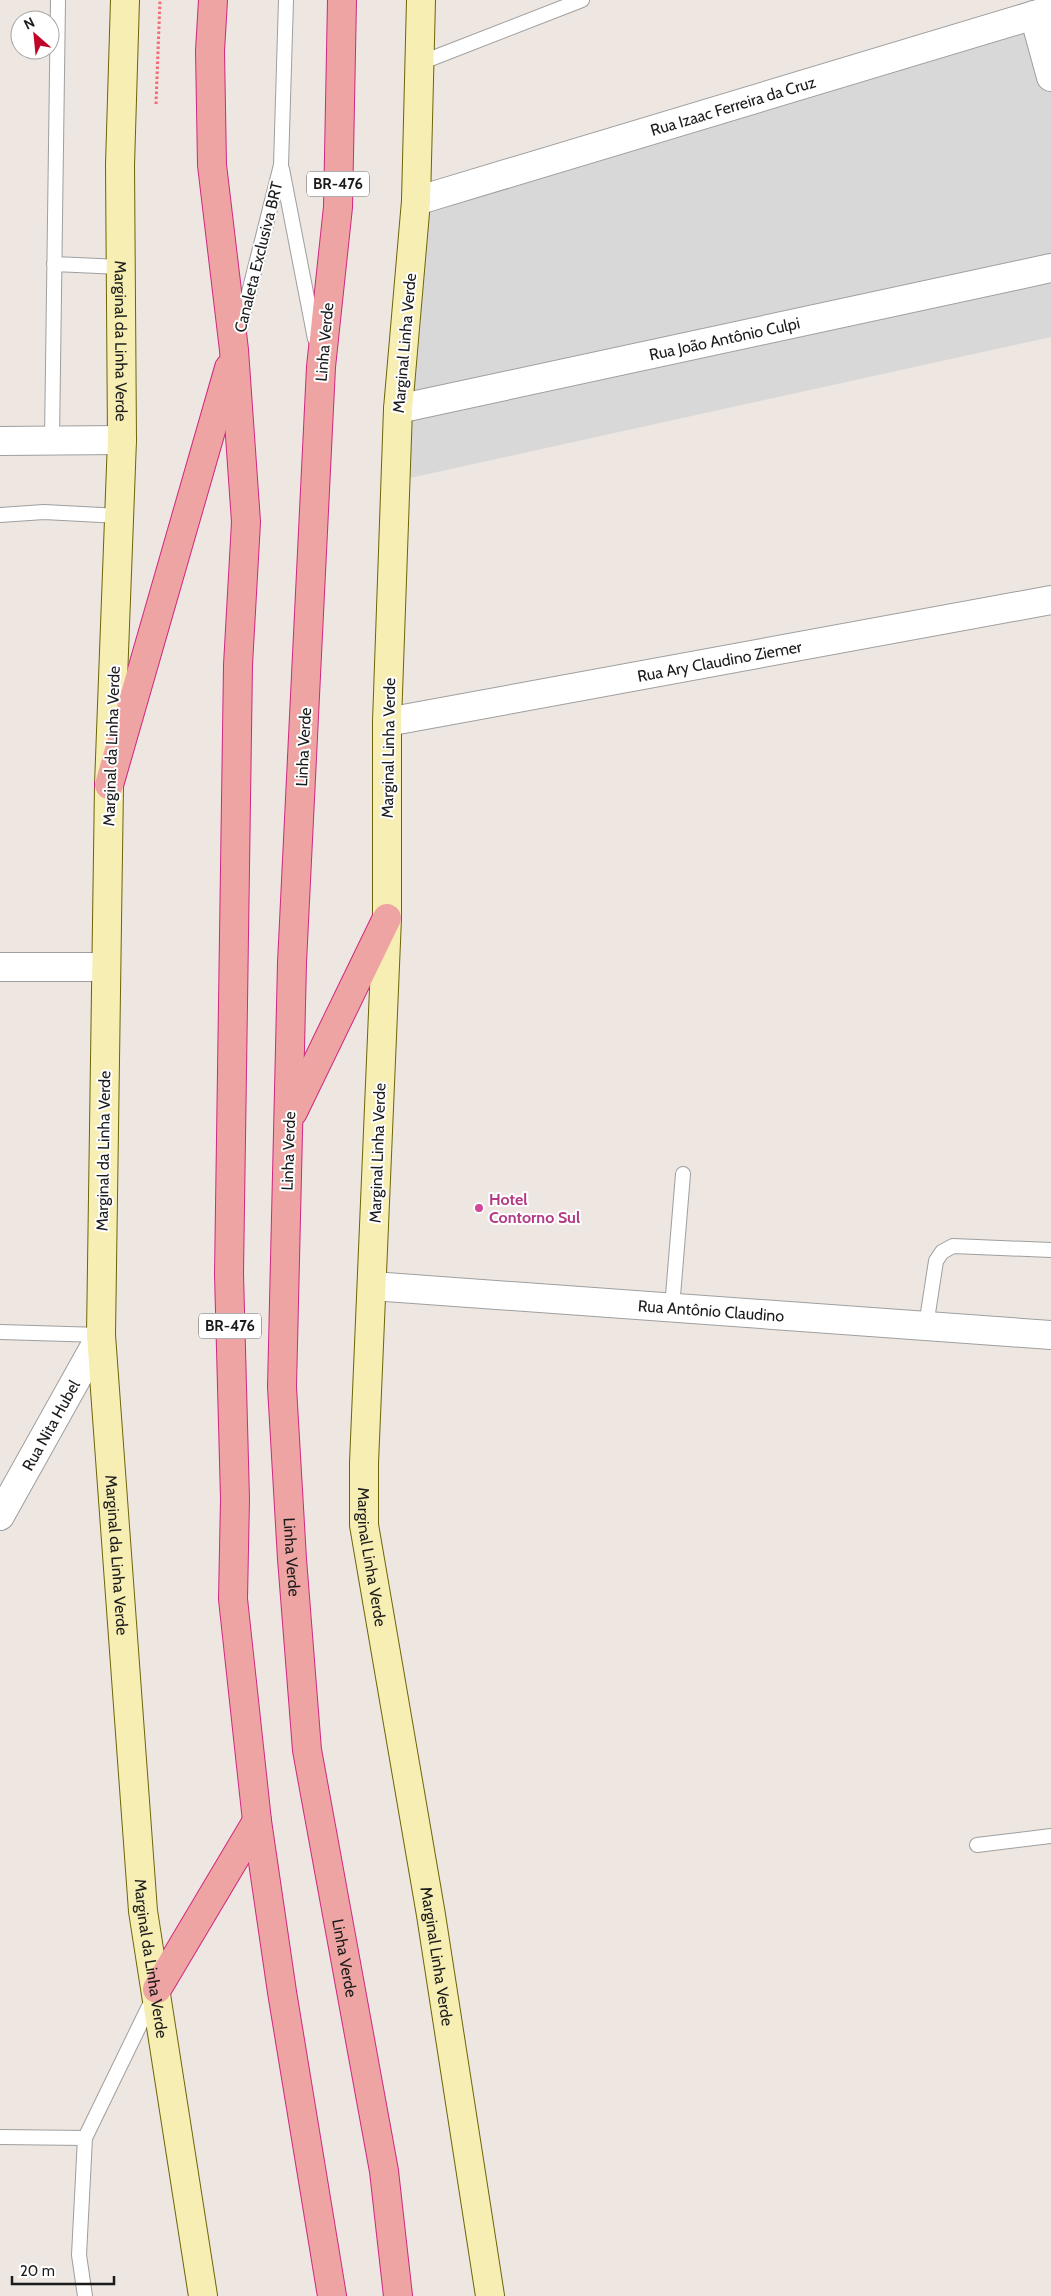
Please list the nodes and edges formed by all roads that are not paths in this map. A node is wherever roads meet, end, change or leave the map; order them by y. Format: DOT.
graph roads {
  1 [pos="58,0"];
  2 [pos="125,0"];
  3 [pos="213,0"];
  4 [pos="286,0"];
  5 [pos="342,0"];
  6 [pos="422,0"];
  7 [pos="582,0"];
  8 [pos="1043,12"];
  9 [pos="420,63"];
  10 [pos="1051,77"];
  11 [pos="281,165"];
  12 [pos="416,201"];
  13 [pos="54,264"];
  14 [pos="121,267"];
  15 [pos="1051,268"];
  16 [pos="234,350"];
  17 [pos="320,367"];
  18 [pos="398,409"];
  19 [pos="52,440"];
  20 [pos="122,440"];
  21 [pos="0,441"];
  22 [pos="0,515"];
  23 [pos="120,516"];
  24 [pos="1051,600"];
  25 [pos="387,722"];
  26 [pos="109,785"];
  27 [pos="387,918"];
  28 [pos="0,967"];
  29 [pos="105,967"];
  30 [pos="290,1120"];
  31 [pos="684,1174"];
  32 [pos="1051,1250"];
  33 [pos="372,1286"];
  34 [pos="672,1308"];
  35 [pos="926,1326"];
  36 [pos="0,1332"];
  37 [pos="101,1335"];
  38 [pos="1051,1335"];
  39 [pos="0,1516"];
  40 [pos="257,1821"];
  41 [pos="1051,1836"];
  42 [pos="977,1845"];
  43 [pos="157,1989"];
  44 [pos="0,2137"];
  45 [pos="84,2138"];
  46 [pos="85,2296"];
  47 [pos="203,2296"];
  48 [pos="332,2296"];
  49 [pos="398,2296"];
  50 [pos="490,2296"];
  1 -- 13 [label="lane"];
  2 -- 14 [label="main road, Marginal da Linha Verde"];
  3 -- 16 [label="highway, BR-476"];
  4 -- 11 [label="lane, Canaleta Exclusiva BRT"];
  5 -- 17 [label="highway, Linha Verde / BR-476"];
  6 -- 9 [label="main road, Marginal Linha Verde"];
  7 -- 9 [label="lane"];
  8 -- 10 [label="street"];
  8 -- 12 [label="street, Rua Izaac Ferreira da Cruz"];
  9 -- 12 [label="main road, Marginal Linha Verde"];
  11 -- 16 [label="lane, Canaleta Exclusiva BRT"];
  11 -- 17 [label="lane, Canaleta Exclusiva BRT"];
  12 -- 18 [label="main road, Marginal Linha Verde"];
  13 -- 14 [label="lane"];
  13 -- 19 [label="lane"];
  14 -- 20 [label="main road, Marginal da Linha Verde"];
  15 -- 18 [label="street, Rua João Antônio Culpi"];
  16 -- 26 [label="highway"];
  16 -- 40 [label="highway, BR-476"];
  17 -- 30 [label="highway, Linha Verde / BR-476"];
  18 -- 25 [label="main road, Marginal Linha Verde"];
  19 -- 20 [label="street"];
  19 -- 21 [label="street"];
  20 -- 23 [label="main road, Marginal da Linha Verde"];
  22 -- 23 [label="lane"];
  23 -- 26 [label="main road, Marginal da Linha Verde"];
  24 -- 25 [label="street, Rua Ary Claudino Ziemer"];
  25 -- 27 [label="main road, Marginal Linha Verde"];
  26 -- 29 [label="main road, Marginal da Linha Verde"];
  27 -- 30 [label="highway"];
  27 -- 33 [label="main road, Marginal Linha Verde"];
  28 -- 29 [label="street"];
  29 -- 37 [label="main road, Marginal da Linha Verde"];
  30 -- 49 [label="highway, Linha Verde / BR-476"];
  31 -- 34 [label="lane"];
  32 -- 35 [label="lane"];
  33 -- 34 [label="street, Rua Antônio Claudino"];
  33 -- 50 [label="main road, Marginal Linha Verde"];
  34 -- 35 [label="street, Rua Antônio Claudino"];
  35 -- 38 [label="street, Rua Antônio Claudino"];
  36 -- 37 [label="lane"];
  37 -- 39 [label="street, Rua Nita Hubel"];
  37 -- 43 [label="main road, Marginal da Linha Verde"];
  40 -- 43 [label="highway"];
  40 -- 48 [label="highway, BR-476"];
  41 -- 42 [label="lane"];
  43 -- 45 [label="lane"];
  43 -- 47 [label="main road, Marginal da Linha Verde"];
  44 -- 45 [label="lane"];
  45 -- 46 [label="lane"];
}
